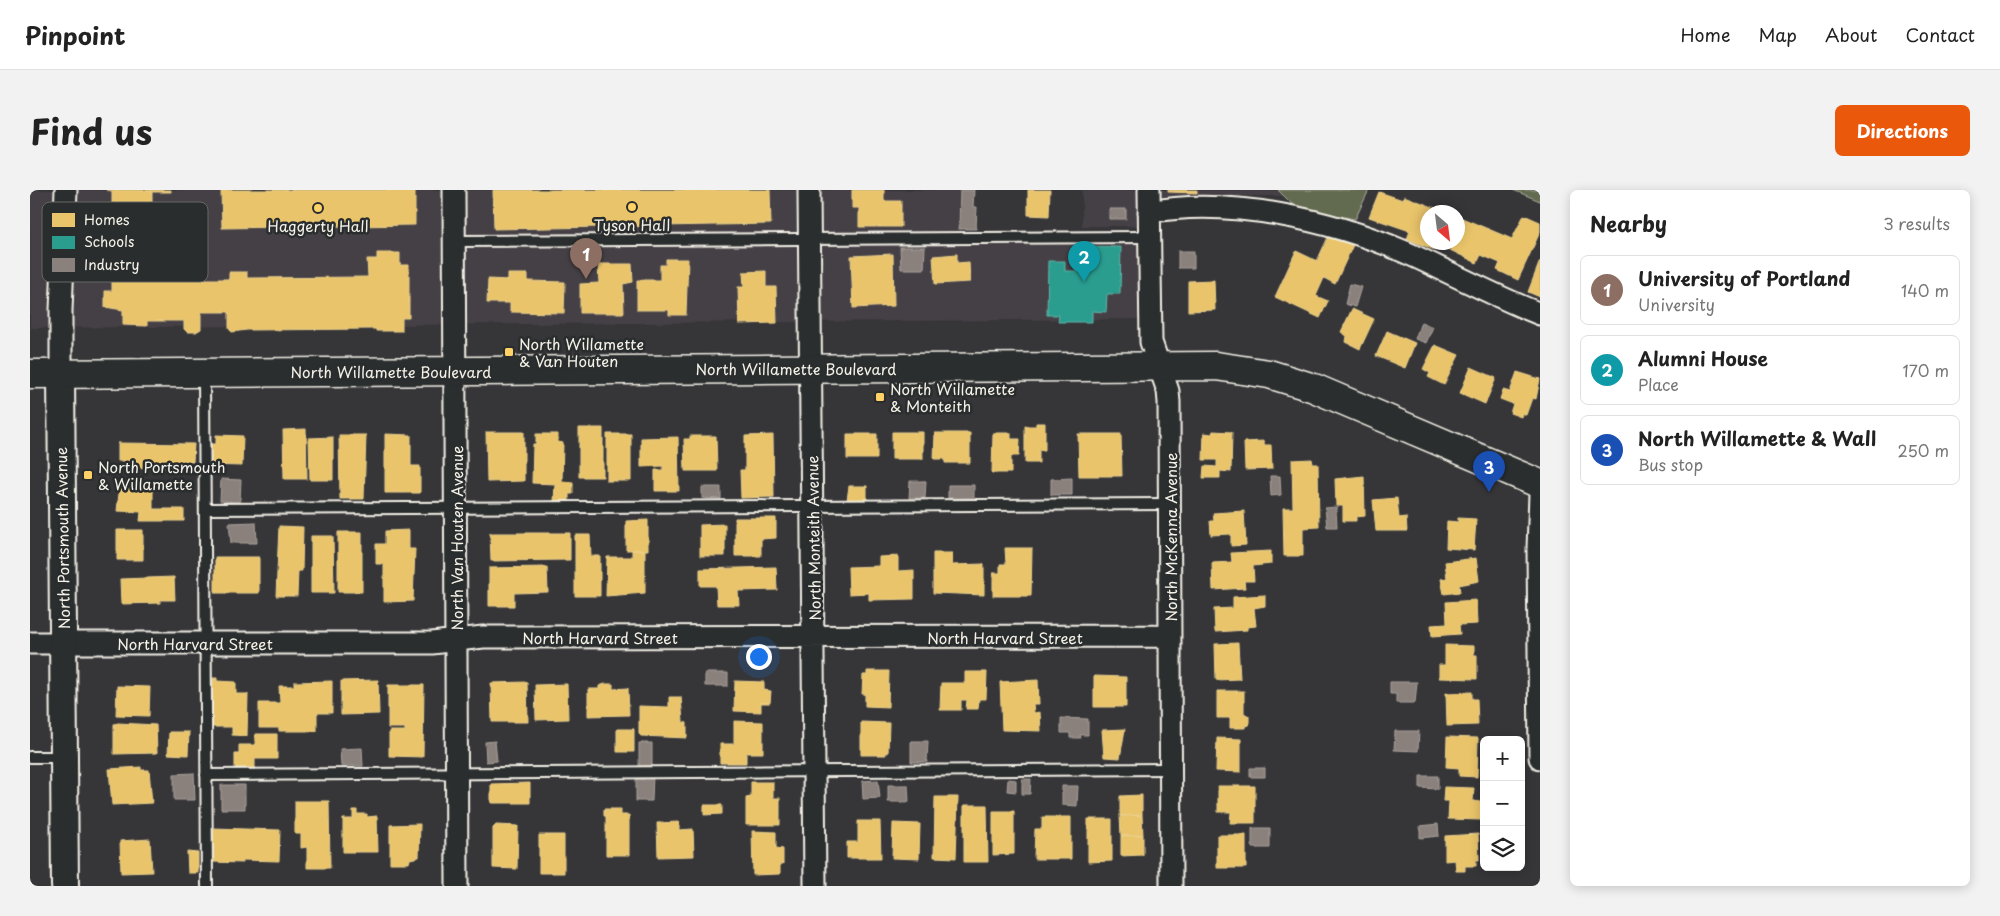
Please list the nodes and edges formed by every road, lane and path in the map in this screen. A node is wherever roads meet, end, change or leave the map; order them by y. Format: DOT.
graph roads {
  1 [pos="454,190"];
  2 [pos="809,190"];
  3 [pos="1149,190"];
  4 [pos="1149,212"];
  5 [pos="1150,237"];
  6 [pos="810,240"];
  7 [pos="454,241"];
  8 [pos="62,282"];
  9 [pos="1540,314"];
  10 [pos="1159,366"];
  11 [pos="811,368"];
  12 [pos="455,371"];
  13 [pos="204,372"];
  14 [pos="62,373"];
  15 [pos="30,374"];
  16 [pos="1540,484"];
  17 [pos="1540,494"];
  18 [pos="1170,504"];
  19 [pos="813,505"];
  20 [pos="456,507"];
  21 [pos="205,509"];
  22 [pos="1170,636"];
  23 [pos="814,637"];
  24 [pos="457,640"];
  25 [pos="30,643"];
  26 [pos="64,643"];
  27 [pos="206,643"];
  28 [pos="30,757"];
  29 [pos="64,757"];
  30 [pos="1540,758"];
  31 [pos="1171,769"];
  32 [pos="815,771"];
  33 [pos="457,772"];
  34 [pos="206,774"];
  35 [pos="64,886"];
  36 [pos="207,886"];
  37 [pos="457,886"];
  38 [pos="815,886"];
  39 [pos="1171,886"];
  1 -- 7 [label="street, North Van Houten Avenue"];
  2 -- 6 [label="street, North Monteith Avenue"];
  3 -- 4 [label="street, North McKenna Avenue"];
  4 -- 5 [label="street, North McKenna Avenue"];
  4 -- 9 [label="street"];
  5 -- 6 [label="lane"];
  5 -- 10 [label="street, North McKenna Avenue"];
  6 -- 7 [label="lane"];
  6 -- 11 [label="street, North Monteith Avenue"];
  7 -- 12 [label="street, North Van Houten Avenue"];
  8 -- 14 [label="street, North Portsmouth Avenue"];
  10 -- 11 [label="main road, North Willamette Boulevard"];
  10 -- 16 [label="main road, North Willamette Boulevard"];
  10 -- 18 [label="street, North McKenna Avenue"];
  11 -- 12 [label="main road, North Willamette Boulevard"];
  11 -- 19 [label="street, North Monteith Avenue"];
  12 -- 13 [label="main road, North Willamette Boulevard"];
  12 -- 20 [label="street, North Van Houten Avenue"];
  13 -- 14 [label="main road, North Willamette Boulevard"];
  13 -- 21 [label="lane"];
  14 -- 15 [label="main road, North Willamette Boulevard"];
  14 -- 26 [label="street, North Portsmouth Avenue"];
  17 -- 30 [label="street"];
  18 -- 19 [label="lane"];
  18 -- 22 [label="street, North McKenna Avenue"];
  19 -- 20 [label="lane"];
  19 -- 23 [label="street, North Monteith Avenue"];
  20 -- 21 [label="lane"];
  20 -- 24 [label="street, North Van Houten Avenue"];
  21 -- 27 [label="lane"];
  22 -- 23 [label="street, North Harvard Street"];
  22 -- 31 [label="street, North McKenna Avenue"];
  23 -- 24 [label="street, North Harvard Street"];
  23 -- 32 [label="street, North Monteith Avenue"];
  24 -- 27 [label="street, North Harvard Street"];
  24 -- 33 [label="street, North Van Houten Avenue"];
  25 -- 26 [label="street, North Harvard Street"];
  26 -- 27 [label="street, North Harvard Street"];
  26 -- 29 [label="street, North Portsmouth Avenue"];
  27 -- 34 [label="lane"];
  28 -- 29 [label="lane"];
  29 -- 35 [label="street, North Portsmouth Avenue"];
  31 -- 32 [label="lane"];
  31 -- 39 [label="street, North McKenna Avenue"];
  32 -- 33 [label="lane"];
  32 -- 38 [label="street, North Monteith Avenue"];
  33 -- 34 [label="lane"];
  33 -- 37 [label="street, North Van Houten Avenue"];
  34 -- 36 [label="lane"];
}
